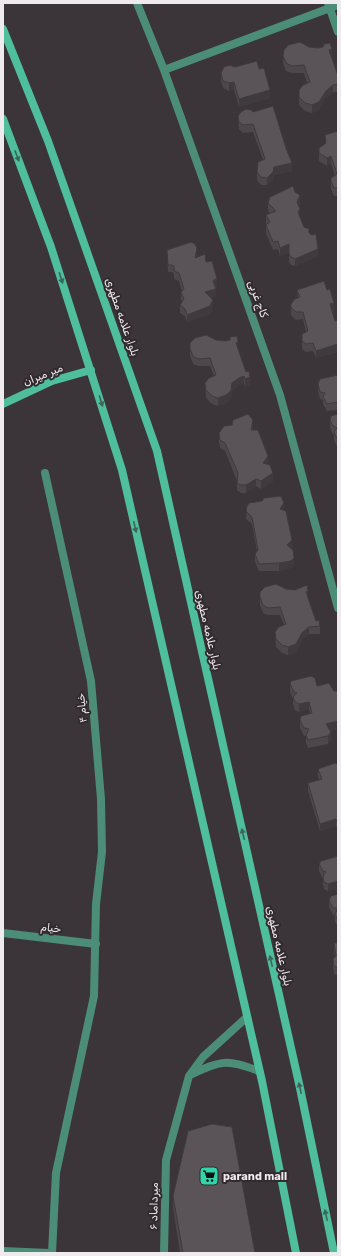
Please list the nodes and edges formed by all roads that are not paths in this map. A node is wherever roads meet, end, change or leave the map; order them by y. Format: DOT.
graph roads {
  1 [pos="137,3"];
  2 [pos="329,5"];
  3 [pos="338,5"];
  4 [pos="3,29"];
  5 [pos="338,32"];
  6 [pos="164,70"];
  7 [pos="3,119"];
  8 [pos="91,370"];
  9 [pos="3,404"];
  10 [pos="45,474"];
  11 [pos="338,608"];
  12 [pos="3,933"];
  13 [pos="96,944"];
  14 [pos="247,1017"];
  15 [pos="259,1071"];
  16 [pos="189,1076"];
  17 [pos="3,1251"];
  18 [pos="51,1253"];
  19 [pos="164,1253"];
  20 [pos="296,1253"];
  21 [pos="334,1253"];
  1 -- 6 [label="street, کاج غربی"];
  2 -- 3 [label="street"];
  2 -- 5 [label="street"];
  2 -- 6 [label="street"];
  21 -- 4 [label="main road, بلوار علامه مطهری, one-way"];
  6 -- 11 [label="street, کاج غربی"];
  7 -- 8 [label="main road, one-way"];
  8 -- 9 [label="main road, میر میران"];
  8 -- 14 [label="main road, one-way"];
  10 -- 13 [label="street, خیام ۴"];
  12 -- 13 [label="street, خیام"];
  13 -- 18 [label="street, خیام ۴"];
  14 -- 15 [label="main road"];
  14 -- 16 [label="street"];
  15 -- 16 [label="street"];
  15 -- 20 [label="main road"];
  16 -- 19 [label="street, میرداماد ۶"];
  17 -- 18 [label="street"];
}
